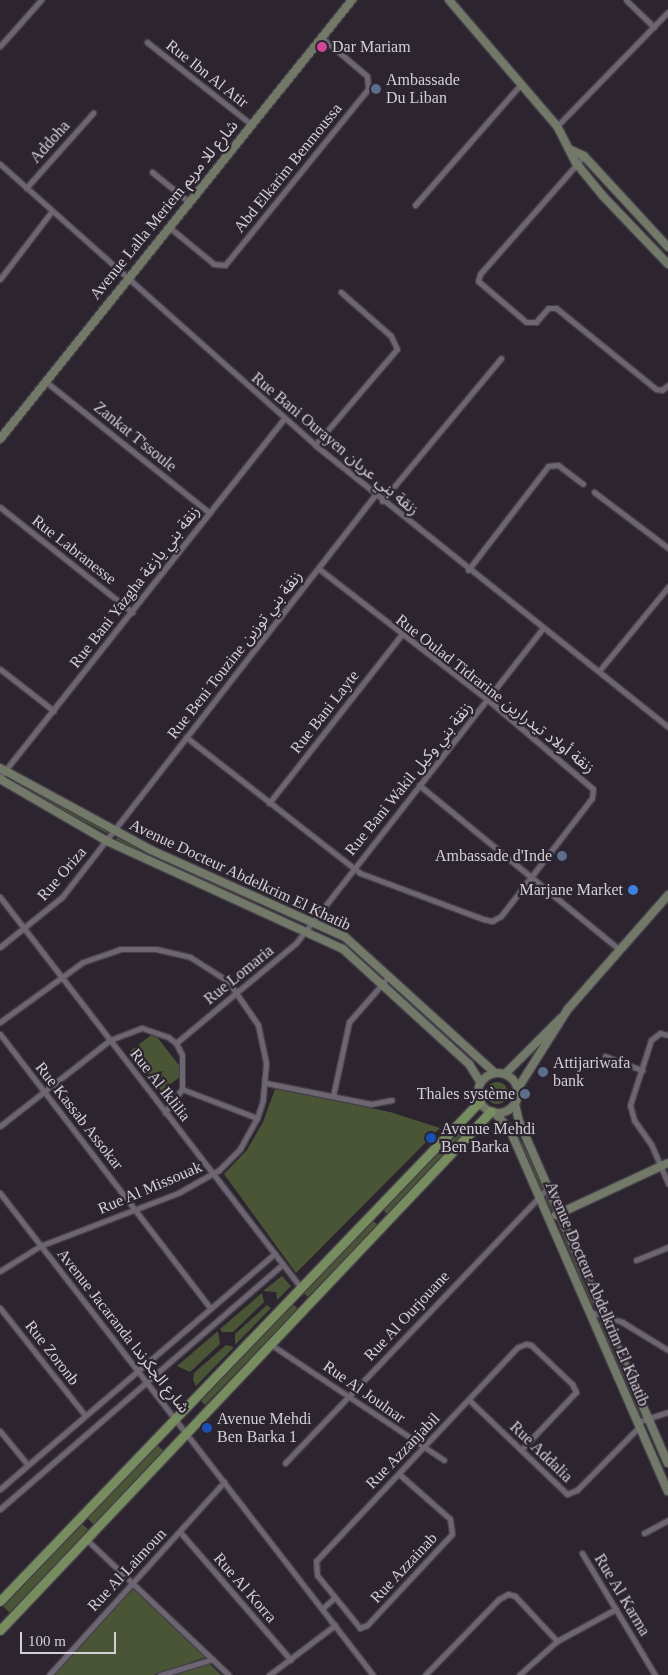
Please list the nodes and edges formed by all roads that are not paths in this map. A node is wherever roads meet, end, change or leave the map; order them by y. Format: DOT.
graph roads {
  1 [pos="41,0"];
  2 [pos="352,0"];
  3 [pos="449,0"];
  4 [pos="626,0"];
  5 [pos="668,12"];
  6 [pos="654,26"];
  7 [pos="322,38"];
  8 [pos="148,42"];
  9 [pos="0,46"];
  10 [pos="521,84"];
  11 [pos="93,113"];
  12 [pos="251,124"];
  13 [pos="557,126"];
  14 [pos="571,150"];
  15 [pos="584,156"];
  16 [pos="576,163"];
  17 [pos="0,164"];
  18 [pos="152,172"];
  19 [pos="26,188"];
  20 [pos="189,202"];
  21 [pos="415,205"];
  22 [pos="51,212"];
  23 [pos="169,227"];
  24 [pos="668,247"];
  25 [pos="668,264"];
  26 [pos="0,279"];
  27 [pos="126,279"];
  28 [pos="341,292"];
  29 [pos="501,358"];
  30 [pos="45,381"];
  31 [pos="668,385"];
  32 [pos="284,419"];
  33 [pos="0,439"];
  34 [pos="315,445"];
  35 [pos="583,484"];
  36 [pos="594,492"];
  37 [pos="375,495"];
  38 [pos="382,501"];
  39 [pos="0,508"];
  40 [pos="210,513"];
  41 [pos="668,548"];
  42 [pos="319,569"];
  43 [pos="468,570"];
  44 [pos="668,587"];
  45 [pos="132,612"];
  46 [pos="543,628"];
  47 [pos="401,636"];
  48 [pos="0,668"];
  49 [pos="598,671"];
  50 [pos="488,700"];
  51 [pos="54,711"];
  52 [pos="668,727"];
  53 [pos="186,737"];
  54 [pos="1,774"];
  55 [pos="419,785"];
  56 [pos="269,803"];
  57 [pos="115,832"];
  58 [pos="107,841"];
  59 [pos="354,868"];
  60 [pos="531,874"];
  61 [pos="668,895"];
  62 [pos="0,898"];
  63 [pos="313,921"];
  64 [pos="24,928"];
  65 [pos="306,931"];
  66 [pos="0,947"];
  67 [pos="620,950"];
  68 [pos="390,975"];
  69 [pos="60,977"];
  70 [pos="383,985"];
  71 [pos="238,991"];
  72 [pos="562,1017"];
  73 [pos="0,1022"];
  74 [pos="0,1034"];
  75 [pos="668,1035"];
  76 [pos="110,1040"];
  77 [pos="176,1043"];
  78 [pos="605,1056"];
  79 [pos="642,1070"];
  80 [pos="495,1073"];
  81 [pos="505,1074"];
  82 [pos="266,1083"];
  83 [pos="481,1083"];
  84 [pos="518,1088"];
  85 [pos="182,1089"];
  86 [pos="44,1092"];
  87 [pos="333,1096"];
  88 [pos="392,1100"];
  89 [pos="480,1101"];
  90 [pos="515,1104"];
  91 [pos="165,1112"];
  92 [pos="492,1112"];
  93 [pos="257,1118"];
  94 [pos="0,1126"];
  95 [pos="664,1165"];
  96 [pos="213,1174"];
  97 [pos="668,1183"];
  98 [pos="549,1187"];
  99 [pos="0,1193"];
  100 [pos="540,1195"];
  101 [pos="135,1209"];
  102 [pos="560,1213"];
  103 [pos="549,1218"];
  104 [pos="40,1246"];
  105 [pos="668,1247"];
  106 [pos="274,1253"];
  107 [pos="636,1260"];
  108 [pos="283,1264"];
  109 [pos="0,1271"];
  110 [pos="301,1288"];
  111 [pos="0,1308"];
  112 [pos="210,1308"];
  113 [pos="589,1312"];
  114 [pos="604,1316"];
  115 [pos="270,1344"];
  116 [pos="668,1350"];
  117 [pos="138,1370"];
  118 [pos="147,1382"];
  119 [pos="349,1396"];
  120 [pos="469,1400"];
  121 [pos="668,1412"];
  122 [pos="84,1414"];
  123 [pos="176,1418"];
  124 [pos="648,1418"];
  125 [pos="638,1424"];
  126 [pos="0,1431"];
  127 [pos="186,1432"];
  128 [pos="423,1448"];
  129 [pos="521,1450"];
  130 [pos="444,1460"];
  131 [pos="284,1463"];
  132 [pos="668,1463"];
  133 [pos="27,1464"];
  134 [pos="398,1474"];
  135 [pos="224,1482"];
  136 [pos="0,1489"];
  137 [pos="668,1491"];
  138 [pos="0,1509"];
  139 [pos="668,1520"];
  140 [pos="180,1532"];
  141 [pos="644,1533"];
  142 [pos="86,1539"];
  143 [pos="582,1553"];
  144 [pos="133,1582"];
  145 [pos="334,1598"];
  146 [pos="0,1601"];
  147 [pos="322,1608"];
  148 [pos="616,1609"];
  149 [pos="335,1625"];
  150 [pos="0,1630"];
  151 [pos="557,1642"];
  152 [pos="212,1658"];
  153 [pos="290,1660"];
  154 [pos="49,1675"];
  155 [pos="160,1675"];
  156 [pos="229,1675"];
  157 [pos="269,1675"];
  158 [pos="373,1675"];
  159 [pos="425,1675"];
  160 [pos="519,1675"];
  161 [pos="655,1675"];
  1 -- 9 [label="street"];
  2 -- 7 [label="main road, Avenue Lalla Meriem شارع للا مريم"];
  3 -- 10 [label="main road"];
  4 -- 6 [label="street"];
  5 -- 6 [label="street"];
  6 -- 13 [label="street"];
  7 -- 12 [label="main road, Avenue Lalla Meriem شارع للا مريم"];
  7 -- 23 [label="street, Abd Elkarim Benmoussa"];
  8 -- 12 [label="street, Rue Ibn Al Atir"];
  10 -- 13 [label="main road"];
  10 -- 21 [label="street"];
  11 -- 19 [label="street, Addoha"];
  12 -- 20 [label="main road, Avenue Lalla Meriem شارع للا مريم"];
  13 -- 14 [label="main road"];
  14 -- 15 [label="main road"];
  14 -- 16 [label="main road"];
  15 -- 16 [label="street"];
  15 -- 24 [label="main road"];
  16 -- 25 [label="main road"];
  16 -- 31 [label="street"];
  17 -- 19 [label="street, Rue Bani Ourayen زنقة بني عريان"];
  18 -- 20 [label="street"];
  19 -- 22 [label="street, Rue Bani Ourayen زنقة بني عريان"];
  20 -- 23 [label="main road, Avenue Lalla Meriem شارع للا مريم"];
  22 -- 26 [label="street"];
  22 -- 27 [label="street, Rue Bani Ourayen زنقة بني عريان"];
  23 -- 27 [label="main road, Avenue Lalla Meriem شارع للا مريم"];
  27 -- 30 [label="main road, Avenue Lalla Meriem شارع للا مريم"];
  27 -- 32 [label="street, Rue Bani Ourayen زنقة بني عريان"];
  28 -- 34 [label="street"];
  29 -- 38 [label="street"];
  30 -- 33 [label="main road, Avenue Lalla Meriem شارع للا مريم"];
  30 -- 40 [label="street, Zankat T'ssoule"];
  32 -- 34 [label="street, Rue Bani Ourayen زنقة بني عريان"];
  32 -- 40 [label="street, Rue Bani Yazgha زنقة بني يازغة"];
  34 -- 37 [label="street, Rue Bani Ourayen زنقة بني عريان"];
  35 -- 43 [label="street"];
  36 -- 41 [label="street"];
  37 -- 38 [label="street, Rue Bani Ourayen زنقة بني عريان"];
  37 -- 42 [label="street, Rue Beni Touzine زنقة بني توزين"];
  38 -- 43 [label="street, Rue Bani Ourayen زنقة بني عريان"];
  39 -- 45 [label="street, Rue Labranesse"];
  40 -- 45 [label="street, Rue Bani Yazgha زنقة بني يازغة"];
  42 -- 47 [label="street, Rue Oulad Tidrarine زنقة أولاد تيدرارين"];
  42 -- 53 [label="street, Rue Beni Touzine زنقة بني توزين"];
  43 -- 46 [label="street, Rue Bani Ourayen زنقة بني عريان"];
  44 -- 49 [label="street"];
  45 -- 51 [label="street, Rue Bani Yazgha زنقة بني يازغة"];
  46 -- 49 [label="street, Rue Bani Ourayen زنقة بني عريان"];
  46 -- 50 [label="street, Rue Bani Wakil زنقة بني وكيل"];
  47 -- 50 [label="street, Rue Oulad Tidrarine زنقة أولاد تيدرارين"];
  47 -- 56 [label="street, Rue Bani Layte"];
  48 -- 51 [label="street"];
  49 -- 52 [label="street, Rue Bani Ourayen زنقة بني عريان"];
  50 -- 55 [label="street, Rue Bani Wakil زنقة بني وكيل"];
  50 -- 60 [label="street, Rue Oulad Tidrarine زنقة أولاد تيدرارين"];
  51 -- 54 [label="street, Rue Bani Yazgha زنقة بني يازغة"];
  53 -- 56 [label="street, Rue Oulad Tidrarine زنقة أولاد تيدرارين"];
  53 -- 57 [label="street, Rue Beni Touzine زنقة بني توزين"];
  54 -- 57 [label="main road, Avenue Docteur Abdelkrim El Khatib"];
  54 -- 58 [label="main road, Avenue Docteur Abdelkrim El Khatib"];
  55 -- 59 [label="street, Rue Bani Wakil زنقة بني وكيل"];
  55 -- 60 [label="street"];
  56 -- 59 [label="street, Rue Oulad Tidrarine زنقة أولاد تيدرارين"];
  57 -- 58 [label="street, Rue Oriza"];
  57 -- 63 [label="main road, Avenue Docteur Abdelkrim El Khatib"];
  58 -- 64 [label="street, Rue Oriza"];
  58 -- 65 [label="main road, Avenue Docteur Abdelkrim El Khatib"];
  59 -- 60 [label="street, Rue Oulad Tidrarine زنقة أولاد تيدرارين"];
  59 -- 63 [label="street, Rue Bani Wakil زنقة بني وكيل"];
  60 -- 67 [label="street"];
  61 -- 67 [label="main road"];
  62 -- 64 [label="street, Rue Al Iklilia"];
  63 -- 65 [label="street, Rue Lomaria"];
  63 -- 68 [label="main road, Avenue Docteur Abdelkrim El Khatib"];
  64 -- 66 [label="street, Rue Oriza"];
  64 -- 69 [label="street, Rue Al Iklilia"];
  65 -- 70 [label="main road, Avenue Docteur Abdelkrim El Khatib"];
  65 -- 71 [label="street, Rue Lomaria"];
  67 -- 72 [label="main road"];
  68 -- 70 [label="street"];
  68 -- 80 [label="main road, Avenue Docteur Abdelkrim El Khatib"];
  69 -- 71 [label="street, Rue Al Missouak"];
  69 -- 73 [label="street, Rue Al Missouak"];
  69 -- 76 [label="street, Rue Al Iklilia"];
  70 -- 83 [label="main road, Avenue Docteur Abdelkrim El Khatib"];
  70 -- 87 [label="street"];
  71 -- 77 [label="street, Rue Lomaria"];
  71 -- 82 [label="street, Rue Al Missouak"];
  72 -- 81 [label="main road"];
  72 -- 84 [label="main road"];
  74 -- 86 [label="street, Rue Kassab Assokar"];
  75 -- 79 [label="street"];
  76 -- 77 [label="street"];
  76 -- 86 [label="street"];
  76 -- 91 [label="street, Rue Al Iklilia"];
  77 -- 85 [label="street"];
  78 -- 79 [label="street"];
  79 -- 95 [label="street"];
  80 -- 81 [label="main road"];
  80 -- 83 [label="main road"];
  81 -- 84 [label="main road"];
  82 -- 87 [label="street"];
  82 -- 93 [label="street, Rue Al Missouak"];
  83 -- 89 [label="main road"];
  84 -- 90 [label="main road"];
  85 -- 91 [label="street"];
  85 -- 93 [label="street"];
  86 -- 94 [label="street"];
  86 -- 101 [label="street, Rue Kassab Assokar"];
  87 -- 88 [label="street"];
  89 -- 92 [label="main road"];
  89 -- 110 [label="main road"];
  90 -- 92 [label="main road"];
  90 -- 98 [label="main road"];
  91 -- 96 [label="street, Rue Al Iklilia"];
  92 -- 100 [label="main road, Avenue Docteur Abdelkrim El Khatib"];
  92 -- 115 [label="main road"];
  93 -- 96 [label="street, Rue Al Missouak"];
  95 -- 97 [label="street"];
  95 -- 102 [label="main road"];
  96 -- 101 [label="street, Rue Al Missouak"];
  96 -- 106 [label="street, Rue Al Iklilia"];
  98 -- 100 [label="street, Rue Al Ourjouane"];
  98 -- 102 [label="main road"];
  99 -- 104 [label="street, Avenue Jacaranda شارع الجكرندا"];
  100 -- 103 [label="main road, Avenue Docteur Abdelkrim El Khatib"];
  100 -- 119 [label="street, Rue Al Ourjouane"];
  101 -- 104 [label="street, Rue Al Missouak"];
  101 -- 112 [label="street, Rue Kassab Assokar"];
  102 -- 103 [label="main road"];
  102 -- 114 [label="main road"];
  103 -- 113 [label="main road, Avenue Docteur Abdelkrim El Khatib"];
  104 -- 109 [label="street, Rue Al Missouak"];
  104 -- 117 [label="street, Avenue Jacaranda شارع الجكرندا"];
  105 -- 107 [label="street"];
  106 -- 108 [label="street, Rue Al Iklilia"];
  106 -- 112 [label="street"];
  108 -- 110 [label="street, Rue Al Iklilia"];
  108 -- 118 [label="street"];
  110 -- 123 [label="main road"];
  111 -- 122 [label="street, Rue Zoronb"];
  112 -- 117 [label="street"];
  113 -- 114 [label="street"];
  113 -- 125 [label="main road, Avenue Docteur Abdelkrim El Khatib"];
  114 -- 116 [label="street"];
  114 -- 124 [label="main road"];
  115 -- 119 [label="street, Rue Al Joulnar"];
  115 -- 127 [label="main road"];
  117 -- 118 [label="street, Avenue Jacaranda شارع الجكرندا"];
  117 -- 122 [label="street"];
  118 -- 123 [label="street, Avenue Jacaranda شارع الجكرندا"];
  118 -- 138 [label="street"];
  119 -- 128 [label="street, Rue Al Joulnar"];
  119 -- 131 [label="street, Rue Al Ourjouane"];
  120 -- 128 [label="street, Rue Azzanjabil"];
  120 -- 129 [label="street, Rue Addalia"];
  120 -- 129 [label="street, Rue Azzanjabil"];
  121 -- 124 [label="street"];
  122 -- 133 [label="street"];
  123 -- 127 [label="street, Avenue Jacaranda شارع الجكرندا"];
  123 -- 146 [label="main road"];
  124 -- 125 [label="street"];
  124 -- 132 [label="main road"];
  125 -- 129 [label="street, Rue Addalia"];
  125 -- 137 [label="main road, Avenue Docteur Abdelkrim El Khatib"];
  126 -- 133 [label="street"];
  127 -- 135 [label="street, Avenue Jacaranda شارع الجكرندا"];
  127 -- 142 [label="main road"];
  128 -- 130 [label="street, Rue Al Joulnar"];
  128 -- 134 [label="street, Rue Azzanjabil"];
  133 -- 136 [label="street"];
  134 -- 145 [label="street, Rue Azzanjabil"];
  134 -- 145 [label="street, Rue Azzainab"];
  135 -- 140 [label="street, Rue Al Laimoun"];
  135 -- 147 [label="street, Avenue Jacaranda شارع الجكرندا"];
  139 -- 141 [label="street"];
  140 -- 144 [label="street, Rue Al Laimoun"];
  140 -- 153 [label="street, Rue Al Korra"];
  142 -- 144 [label="street"];
  142 -- 150 [label="main road"];
  143 -- 148 [label="street, Rue Al Karma"];
  144 -- 152 [label="street"];
  144 -- 154 [label="street, Rue Al Laimoun"];
  145 -- 147 [label="street"];
  147 -- 149 [label="street, Avenue Jacaranda شارع الجكرندا"];
  148 -- 151 [label="street"];
  148 -- 161 [label="street, Rue Al Karma"];
  149 -- 153 [label="street"];
  149 -- 158 [label="street, Avenue Jacaranda شارع الجكرندا"];
  151 -- 159 [label="street"];
  151 -- 160 [label="street"];
  152 -- 155 [label="street"];
  152 -- 156 [label="street"];
  153 -- 157 [label="street"];
}
